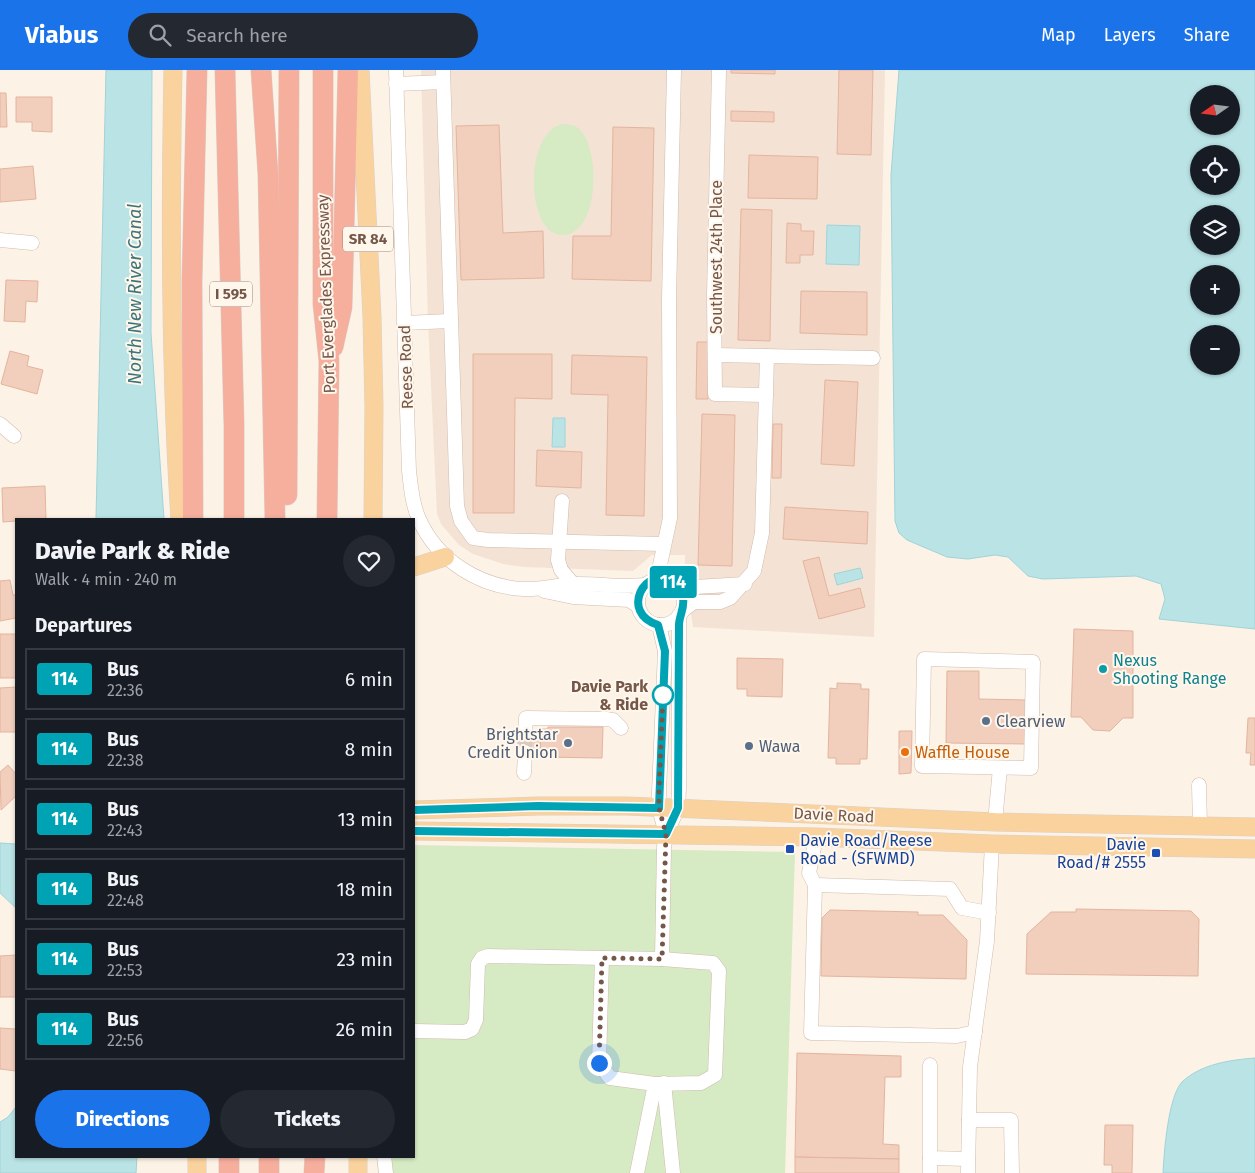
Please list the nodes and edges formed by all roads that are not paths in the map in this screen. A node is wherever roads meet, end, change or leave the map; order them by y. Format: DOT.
graph roads {
  1 [pos="174,70"];
  2 [pos="197,70"];
  3 [pos="225,70"];
  4 [pos="261,70"];
  5 [pos="289,70"];
  6 [pos="323,70"];
  7 [pos="348,70"];
  8 [pos="360,70"];
  9 [pos="674,70"];
  10 [pos="719,70"];
  11 [pos="443,76"];
  12 [pos="396,77"];
  13 [pos="0,240"];
  14 [pos="32,243"];
  15 [pos="450,321"];
  16 [pos="404,323"];
  17 [pos="173,324"];
  18 [pos="716,355"];
  19 [pos="766,356"];
  20 [pos="873,358"];
  21 [pos="329,361"];
  22 [pos="766,395"];
  23 [pos="0,424"];
  24 [pos="14,436"];
  25 [pos="562,501"];
  26 [pos="180,518"];
  27 [pos="193,518"];
  28 [pos="193,518"];
  29 [pos="234,518"];
  30 [pos="275,518"];
  31 [pos="286,518"];
  32 [pos="327,518"];
  33 [pos="373,518"];
  34 [pos="559,541"];
  35 [pos="663,544"];
  36 [pos="445,557"];
  37 [pos="415,567"];
  38 [pos="651,582"];
  39 [pos="573,584"];
  40 [pos="746,584"];
  41 [pos="679,588"];
  42 [pos="534,589"];
  43 [pos="638,606"];
  44 [pos="680,613"];
  45 [pos="658,625"];
  46 [pos="621,728"];
  47 [pos="525,733"];
  48 [pos="525,752"];
  49 [pos="1000,768"];
  50 [pos="524,773"];
  51 [pos="1199,785"];
  52 [pos="659,808"];
  53 [pos="678,808"];
  54 [pos="415,810"];
  55 [pos="995,822"];
  56 [pos="1200,826"];
  57 [pos="1255,827"];
  58 [pos="415,832"];
  59 [pos="666,834"];
  60 [pos="816,837"];
  61 [pos="992,844"];
  62 [pos="1255,849"];
  63 [pos="815,885"];
  64 [pos="989,913"];
  65 [pos="602,958"];
  66 [pos="662,959"];
  67 [pos="415,1031"];
  68 [pos="975,1032"];
  69 [pos="930,1065"];
  70 [pos="659,1083"];
  71 [pos="969,1120"];
  72 [pos="229,1158"];
  73 [pos="269,1158"];
  74 [pos="315,1158"];
  75 [pos="358,1158"];
  76 [pos="384,1158"];
  77 [pos="930,1158"];
  78 [pos="968,1159"];
  79 [pos="229,1173"];
  80 [pos="269,1173"];
  81 [pos="314,1173"];
  82 [pos="358,1173"];
  83 [pos="386,1173"];
  84 [pos="637,1173"];
  85 [pos="673,1173"];
  86 [pos="930,1173"];
  87 [pos="968,1173"];
  88 [pos="1012,1173"];
  1 -- 17 [label="main road"];
  2 -- 28 [label="highway"];
  3 -- 29 [label="highway, I 595"];
  4 -- 30 [label="highway"];
  5 -- 31 [label="highway"];
  6 -- 21 [label="highway, Port Everglades Expressway"];
  7 -- 21 [label="highway"];
  8 -- 33 [label="main road, SR 84"];
  9 -- 35 [label="street"];
  10 -- 18 [label="street, Southwest 24th Place"];
  11 -- 12 [label="street"];
  11 -- 15 [label="street"];
  12 -- 16 [label="street, Reese Road"];
  13 -- 14 [label="street"];
  15 -- 16 [label="street"];
  15 -- 34 [label="street"];
  16 -- 36 [label="street, Reese Road"];
  17 -- 26 [label="main road"];
  17 -- 27 [label="main road"];
  18 -- 19 [label="street"];
  18 -- 22 [label="street, Southwest 24th Place"];
  19 -- 20 [label="street"];
  19 -- 22 [label="street"];
  21 -- 32 [label="highway, Port Everglades Expressway"];
  22 -- 40 [label="street"];
  23 -- 24 [label="street"];
  25 -- 34 [label="street"];
  34 -- 35 [label="street"];
  34 -- 39 [label="street"];
  35 -- 38 [label="street"];
  36 -- 37 [label="main road"];
  36 -- 42 [label="street, Reese Road"];
  38 -- 39 [label="street, Reese Road"];
  38 -- 41 [label="street"];
  38 -- 43 [label="street"];
  39 -- 42 [label="street, Reese Road"];
  40 -- 41 [label="street"];
  40 -- 44 [label="street"];
  41 -- 44 [label="street"];
  42 -- 43 [label="street, Reese Road"];
  43 -- 45 [label="street"];
  44 -- 45 [label="street"];
  44 -- 53 [label="street"];
  45 -- 52 [label="street"];
  46 -- 47 [label="street"];
  48 -- 50 [label="street"];
  49 -- 49 [label="street"];
  49 -- 55 [label="street"];
  51 -- 56 [label="street"];
  52 -- 53 [label="main road, Davie Road"];
  52 -- 54 [label="main road, Davie Road"];
  52 -- 59 [label="street"];
  53 -- 55 [label="main road, Davie Road"];
  53 -- 59 [label="street"];
  55 -- 56 [label="main road, Davie Road"];
  56 -- 57 [label="main road, Davie Road"];
  58 -- 59 [label="main road, Davie Road"];
  59 -- 60 [label="main road, Davie Road"];
  59 -- 66 [label="street"];
  60 -- 61 [label="main road, Davie Road"];
  60 -- 63 [label="street"];
  61 -- 62 [label="main road, Davie Road"];
  61 -- 64 [label="street"];
  63 -- 64 [label="street"];
  63 -- 68 [label="street"];
  64 -- 68 [label="street"];
  65 -- 66 [label="street"];
  65 -- 67 [label="street"];
  65 -- 70 [label="street"];
  66 -- 70 [label="street"];
  68 -- 71 [label="street"];
  69 -- 77 [label="street"];
  70 -- 84 [label="street"];
  70 -- 85 [label="street"];
  71 -- 78 [label="street"];
  71 -- 88 [label="street"];
  72 -- 79 [label="highway"];
  73 -- 80 [label="highway"];
  74 -- 81 [label="highway"];
  75 -- 82 [label="main road"];
  76 -- 83 [label="street"];
  77 -- 78 [label="street"];
  77 -- 86 [label="street"];
  78 -- 87 [label="street"];
}
